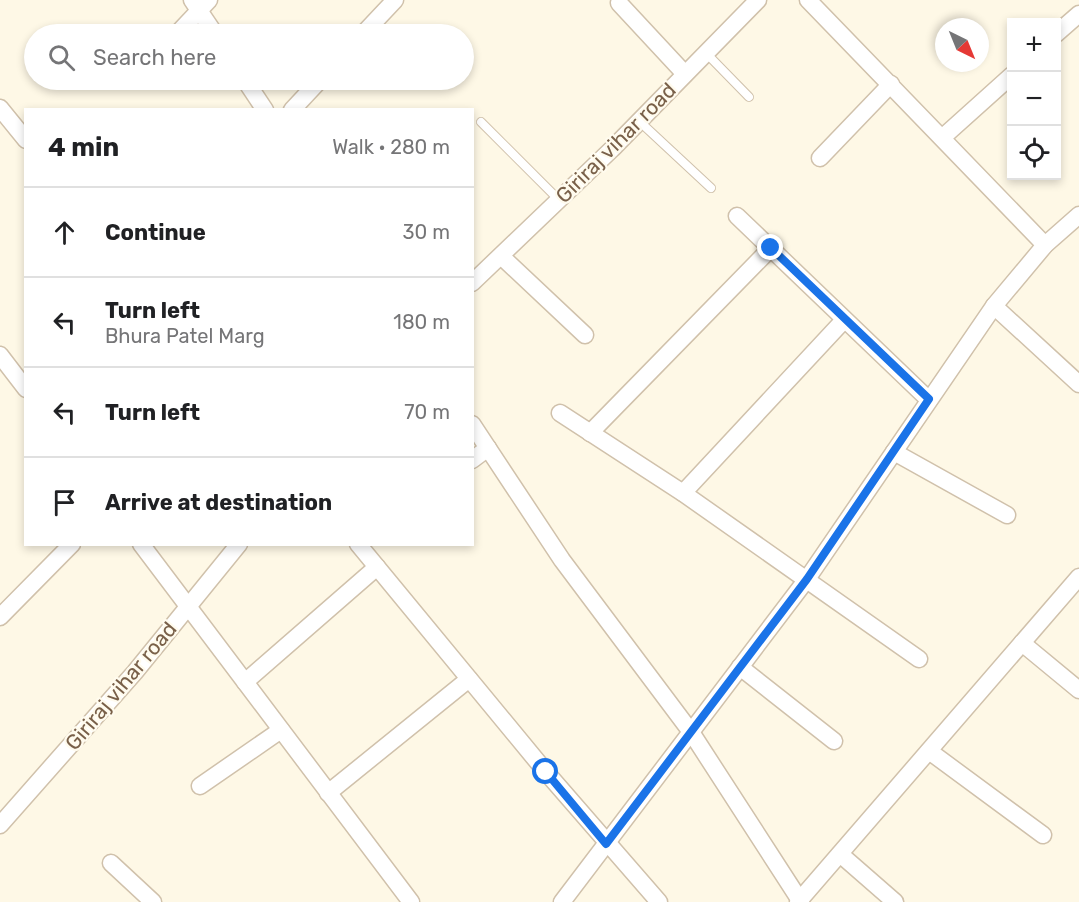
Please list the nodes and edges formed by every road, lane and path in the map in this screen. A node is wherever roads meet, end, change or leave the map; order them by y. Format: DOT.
graph roads {
  1 [pos="758,0"];
  2 [pos="808,0"];
  3 [pos="387,3"];
  4 [pos="619,3"];
  5 [pos="200,4"];
  6 [pos="1079,14"];
  7 [pos="185,24"];
  8 [pos="210,24"];
  9 [pos="371,24"];
  10 [pos="1061,30"];
  11 [pos="706,53"];
  12 [pos="685,74"];
  13 [pos="1007,79"];
  14 [pos="891,84"];
  15 [pos="252,90"];
  16 [pos="311,90"];
  17 [pos="749,97"];
  18 [pos="0,108"];
  19 [pos="264,108"];
  20 [pos="294,108"];
  21 [pos="639,121"];
  22 [pos="481,122"];
  23 [pos="943,137"];
  24 [pos="24,138"];
  25 [pos="820,158"];
  26 [pos="711,188"];
  27 [pos="559,200"];
  28 [pos="1079,215"];
  29 [pos="737,216"];
  30 [pos="1045,245"];
  31 [pos="771,248"];
  32 [pos="501,256"];
  33 [pos="474,282"];
  34 [pos="994,306"];
  35 [pos="844,320"];
  36 [pos="585,335"];
  37 [pos="0,355"];
  38 [pos="1079,384"];
  39 [pos="24,386"];
  40 [pos="929,399"];
  41 [pos="560,413"];
  42 [pos="474,427"];
  43 [pos="590,433"];
  44 [pos="488,448"];
  45 [pos="894,452"];
  46 [pos="474,458"];
  47 [pos="683,493"];
  48 [pos="1007,515"];
  49 [pos="70,546"];
  50 [pos="142,546"];
  51 [pos="237,546"];
  52 [pos="361,546"];
  53 [pos="377,567"];
  54 [pos="1079,577"];
  55 [pos="807,579"];
  56 [pos="188,607"];
  57 [pos="0,617"];
  58 [pos="1022,643"];
  59 [pos="919,660"];
  60 [pos="740,668"];
  61 [pos="469,679"];
  62 [pos="245,682"];
  63 [pos="1079,690"];
  64 [pos="281,730"];
  65 [pos="691,732"];
  66 [pos="834,741"];
  67 [pos="929,750"];
  68 [pos="200,786"];
  69 [pos="328,793"];
  70 [pos="0,825"];
  71 [pos="1043,836"];
  72 [pos="606,844"];
  73 [pos="840,854"];
  74 [pos="111,863"];
  75 [pos="800,901"];
  76 [pos="153,902"];
  77 [pos="411,902"];
  78 [pos="562,902"];
  79 [pos="659,902"];
  80 [pos="895,902"];
  1 -- 11 [label="street, Giriraj vihar road"];
  2 -- 14 [label="street"];
  3 -- 9 [label="street"];
  4 -- 12 [label="street"];
  5 -- 7 [label="street"];
  5 -- 8 [label="street"];
  6 -- 10 [label="street"];
  11 -- 12 [label="street, Giriraj vihar road"];
  11 -- 17 [label="lane"];
  12 -- 21 [label="street, Giriraj vihar road"];
  13 -- 23 [label="street"];
  14 -- 23 [label="street"];
  14 -- 25 [label="street"];
  15 -- 19 [label="street"];
  16 -- 20 [label="street"];
  18 -- 24 [label="street"];
  21 -- 26 [label="lane"];
  21 -- 27 [label="street, Giriraj vihar road"];
  22 -- 27 [label="lane"];
  23 -- 30 [label="street"];
  27 -- 32 [label="street, Giriraj vihar road"];
  28 -- 30 [label="street"];
  29 -- 31 [label="street"];
  30 -- 34 [label="street"];
  31 -- 35 [label="street"];
  31 -- 43 [label="street"];
  32 -- 33 [label="street, Giriraj vihar road"];
  32 -- 36 [label="street"];
  34 -- 38 [label="street"];
  34 -- 40 [label="street"];
  35 -- 40 [label="street"];
  35 -- 47 [label="street"];
  37 -- 39 [label="street"];
  40 -- 45 [label="street"];
  41 -- 43 [label="street"];
  42 -- 44 [label="street"];
  43 -- 47 [label="street"];
  44 -- 46 [label="street"];
  44 -- 65 [label="street"];
  45 -- 48 [label="street"];
  45 -- 55 [label="street"];
  47 -- 55 [label="street"];
  49 -- 57 [label="street"];
  50 -- 56 [label="street"];
  51 -- 56 [label="street, Giriraj vihar road"];
  52 -- 53 [label="street"];
  53 -- 61 [label="street"];
  53 -- 62 [label="street"];
  54 -- 58 [label="street"];
  55 -- 59 [label="street"];
  55 -- 60 [label="street"];
  56 -- 62 [label="street"];
  56 -- 70 [label="street, Giriraj vihar road"];
  58 -- 63 [label="street"];
  58 -- 67 [label="street"];
  60 -- 65 [label="street"];
  60 -- 66 [label="street"];
  61 -- 69 [label="street"];
  61 -- 72 [label="street"];
  62 -- 64 [label="street"];
  64 -- 68 [label="street"];
  64 -- 69 [label="street"];
  65 -- 72 [label="street"];
  65 -- 75 [label="street"];
  67 -- 71 [label="street"];
  67 -- 73 [label="street"];
  69 -- 77 [label="street"];
  72 -- 78 [label="street"];
  72 -- 79 [label="street"];
  73 -- 75 [label="street"];
  73 -- 80 [label="street"];
  74 -- 76 [label="street"];
}
